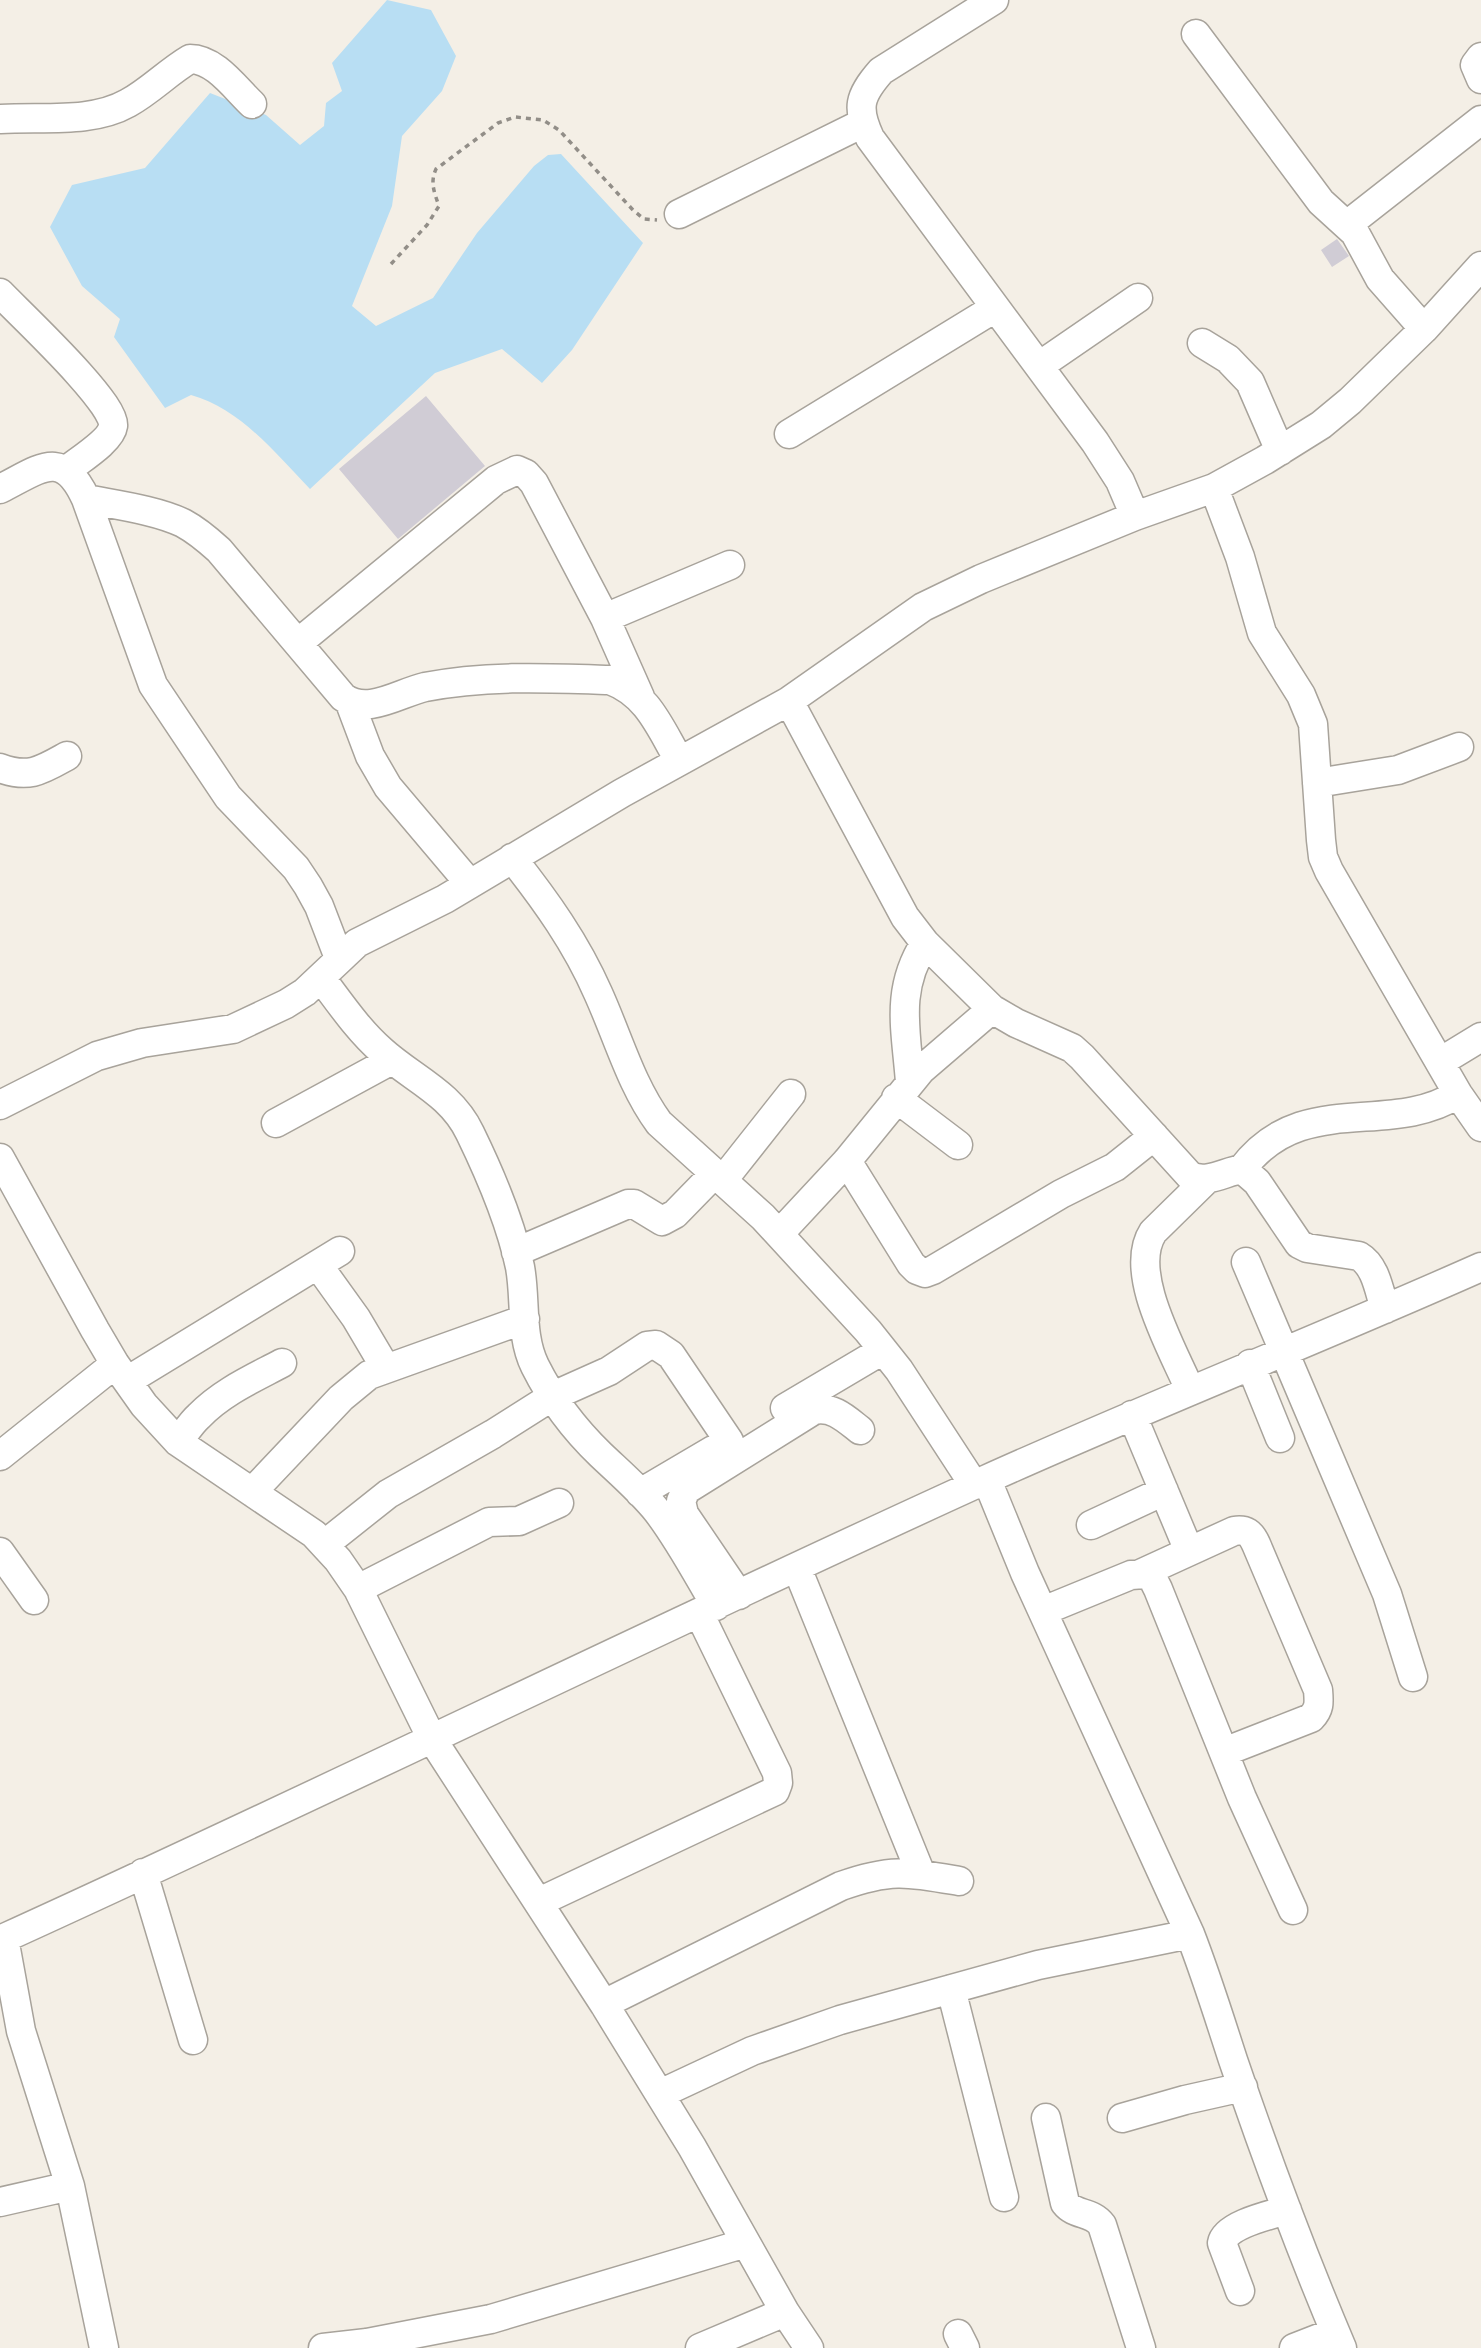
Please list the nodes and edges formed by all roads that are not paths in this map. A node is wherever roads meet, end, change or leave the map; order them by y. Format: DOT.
graph roads {
  1 [pos="994,0"];
  2 [pos="1196,34"];
  3 [pos="1481,57"];
  4 [pos="1481,79"];
  5 [pos="252,104"];
  6 [pos="0,119"];
  7 [pos="1481,120"];
  8 [pos="863,123"];
  9 [pos="679,214"];
  10 [pos="1347,225"];
  11 [pos="1481,266"];
  12 [pos="0,293"];
  13 [pos="1138,298"];
  14 [pos="995,308"];
  15 [pos="1424,329"];
  16 [pos="1202,343"];
  17 [pos="1039,366"];
  18 [pos="789,434"];
  19 [pos="1280,452"];
  20 [pos="67,470"];
  21 [pos="1214,488"];
  22 [pos="0,489"];
  23 [pos="86,499"];
  24 [pos="1135,516"];
  25 [pos="730,565"];
  26 [pos="605,618"];
  27 [pos="298,643"];
  28 [pos="640,697"];
  29 [pos="789,701"];
  30 [pos="350,703"];
  31 [pos="1459,747"];
  32 [pos="67,756"];
  33 [pos="680,760"];
  34 [pos="0,768"];
  35 [pos="1317,783"];
  36 [pos="512,858"];
  37 [pos="470,884"];
  38 [pos="925,943"];
  39 [pos="330,968"];
  40 [pos="992,1009"];
  41 [pos="1481,1037"];
  42 [pos="392,1060"];
  43 [pos="1440,1062"];
  44 [pos="903,1090"];
  45 [pos="791,1094"];
  46 [pos="1458,1094"];
  47 [pos="0,1105"];
  48 [pos="276,1124"];
  49 [pos="1481,1128"];
  50 [pos="1154,1136"];
  51 [pos="958,1145"];
  52 [pos="0,1158"];
  53 [pos="847,1161"];
  54 [pos="1242,1169"];
  55 [pos="719,1177"];
  56 [pos="1207,1179"];
  57 [pos="779,1234"];
  58 [pos="516,1252"];
  59 [pos="1246,1262"];
  60 [pos="1481,1267"];
  61 [pos="1385,1310"];
  62 [pos="525,1319"];
  63 [pos="883,1350"];
  64 [pos="1283,1350"];
  65 [pos="282,1363"];
  66 [pos="1250,1364"];
  67 [pos="385,1367"];
  68 [pos="121,1372"];
  69 [pos="1190,1390"];
  70 [pos="553,1396"];
  71 [pos="1132,1415"];
  72 [pos="860,1430"];
  73 [pos="1280,1438"];
  74 [pos="729,1441"];
  75 [pos="178,1442"];
  76 [pos="0,1456"];
  77 [pos="981,1483"];
  78 [pos="1164,1491"];
  79 [pos="252,1492"];
  80 [pos="640,1493"];
  81 [pos="559,1503"];
  82 [pos="1091,1525"];
  83 [pos="325,1544"];
  84 [pos="1189,1551"];
  85 [pos="0,1552"];
  86 [pos="797,1568"];
  87 [pos="1140,1574"];
  88 [pos="358,1589"];
  89 [pos="34,1600"];
  90 [pos="718,1605"];
  91 [pos="1042,1611"];
  92 [pos="1413,1677"];
  93 [pos="432,1739"];
  94 [pos="1224,1752"];
  95 [pos="144,1873"];
  96 [pos="920,1874"];
  97 [pos="959,1881"];
  98 [pos="539,1902"];
  99 [pos="1293,1910"];
  100 [pos="1190,1934"];
  101 [pos="2,1939"];
  102 [pos="951,1989"];
  103 [pos="604,2004"];
  104 [pos="193,2040"];
  105 [pos="1243,2087"];
  106 [pos="660,2094"];
  107 [pos="1122,2118"];
  108 [pos="1045,2119"];
  109 [pos="70,2186"];
  110 [pos="1004,2197"];
  111 [pos="0,2202"];
  112 [pos="1287,2210"];
  113 [pos="746,2243"];
  114 [pos="1240,2291"];
  115 [pos="785,2312"];
  116 [pos="1338,2340"];
  117 [pos="104,2348"];
  118 [pos="323,2348"];
  119 [pos="700,2348"];
  120 [pos="809,2348"];
  121 [pos="1141,2348"];
  122 [pos="1294,2348"];
  1 -- 8 [label="street"];
  2 -- 10 [label="street"];
  3 -- 4 [label="street"];
  5 -- 6 [label="street"];
  7 -- 10 [label="street"];
  8 -- 9 [label="street"];
  8 -- 14 [label="street"];
  10 -- 15 [label="street"];
  11 -- 15 [label="street"];
  12 -- 20 [label="street"];
  13 -- 17 [label="street"];
  14 -- 17 [label="street"];
  14 -- 18 [label="street"];
  15 -- 19 [label="street"];
  16 -- 19 [label="street"];
  17 -- 24 [label="street"];
  19 -- 21 [label="street"];
  20 -- 22 [label="street"];
  20 -- 23 [label="street"];
  21 -- 24 [label="street"];
  21 -- 35 [label="street"];
  23 -- 27 [label="street"];
  23 -- 39 [label="street"];
  24 -- 29 [label="street"];
  25 -- 26 [label="street"];
  26 -- 27 [label="street"];
  26 -- 28 [label="street"];
  27 -- 30 [label="street"];
  28 -- 30 [label="street"];
  28 -- 33 [label="street"];
  29 -- 33 [label="street"];
  29 -- 38 [label="street"];
  30 -- 37 [label="street"];
  31 -- 35 [label="street"];
  32 -- 34 [label="street"];
  33 -- 36 [label="street"];
  35 -- 43 [label="street"];
  36 -- 37 [label="street"];
  36 -- 55 [label="street"];
  37 -- 39 [label="street"];
  38 -- 40 [label="street"];
  38 -- 44 [label="street"];
  39 -- 42 [label="street"];
  39 -- 47 [label="street"];
  40 -- 44 [label="street"];
  40 -- 50 [label="street"];
  41 -- 43 [label="street"];
  42 -- 48 [label="street"];
  42 -- 58 [label="street"];
  43 -- 46 [label="street"];
  44 -- 51 [label="street"];
  44 -- 53 [label="street"];
  45 -- 55 [label="street"];
  46 -- 49 [label="street"];
  46 -- 54 [label="street"];
  50 -- 53 [label="street"];
  50 -- 56 [label="street"];
  52 -- 68 [label="street"];
  53 -- 57 [label="street"];
  54 -- 56 [label="street"];
  54 -- 61 [label="street"];
  55 -- 57 [label="street"];
  55 -- 58 [label="street"];
  56 -- 69 [label="street"];
  57 -- 63 [label="street"];
  58 -- 62 [label="street"];
  59 -- 64 [label="street"];
  60 -- 61 [label="street"];
  61 -- 64 [label="street"];
  62 -- 67 [label="street"];
  62 -- 70 [label="street"];
  63 -- 74 [label="street"];
  63 -- 77 [label="street"];
  64 -- 66 [label="street"];
  64 -- 92 [label="street"];
  65 -- 75 [label="street"];
  66 -- 69 [label="street"];
  66 -- 73 [label="street"];
  67 -- 68 [label="street"];
  67 -- 79 [label="street"];
  68 -- 75 [label="street"];
  68 -- 76 [label="street"];
  69 -- 71 [label="street"];
  70 -- 74 [label="street"];
  70 -- 80 [label="street"];
  70 -- 83 [label="street"];
  71 -- 77 [label="street"];
  71 -- 78 [label="street"];
  72 -- 90 [label="street"];
  74 -- 80 [label="street"];
  75 -- 79 [label="street"];
  77 -- 86 [label="street"];
  77 -- 91 [label="street"];
  78 -- 82 [label="street"];
  78 -- 84 [label="street"];
  79 -- 83 [label="street"];
  80 -- 90 [label="street"];
  81 -- 88 [label="street"];
  83 -- 88 [label="street"];
  84 -- 87 [label="street"];
  84 -- 94 [label="street"];
  85 -- 89 [label="street"];
  86 -- 90 [label="street"];
  86 -- 96 [label="street"];
  87 -- 91 [label="street"];
  87 -- 94 [label="street"];
  88 -- 93 [label="street"];
  90 -- 93 [label="street"];
  90 -- 98 [label="street"];
  91 -- 100 [label="street"];
  93 -- 95 [label="street"];
  93 -- 98 [label="street"];
  94 -- 99 [label="street"];
  95 -- 101 [label="street"];
  95 -- 104 [label="street"];
  96 -- 97 [label="street"];
  96 -- 103 [label="street"];
  98 -- 103 [label="street"];
  100 -- 102 [label="street"];
  100 -- 105 [label="street"];
  101 -- 109 [label="street"];
  102 -- 106 [label="street"];
  102 -- 110 [label="street"];
  103 -- 106 [label="street"];
  105 -- 107 [label="street"];
  105 -- 112 [label="street"];
  106 -- 113 [label="street"];
  108 -- 121 [label="street"];
  109 -- 111 [label="street"];
  109 -- 117 [label="street"];
  112 -- 114 [label="street"];
  112 -- 116 [label="street"];
  113 -- 115 [label="street"];
  113 -- 118 [label="street"];
  115 -- 119 [label="street"];
  115 -- 120 [label="street"];
  116 -- 122 [label="street"];
}
